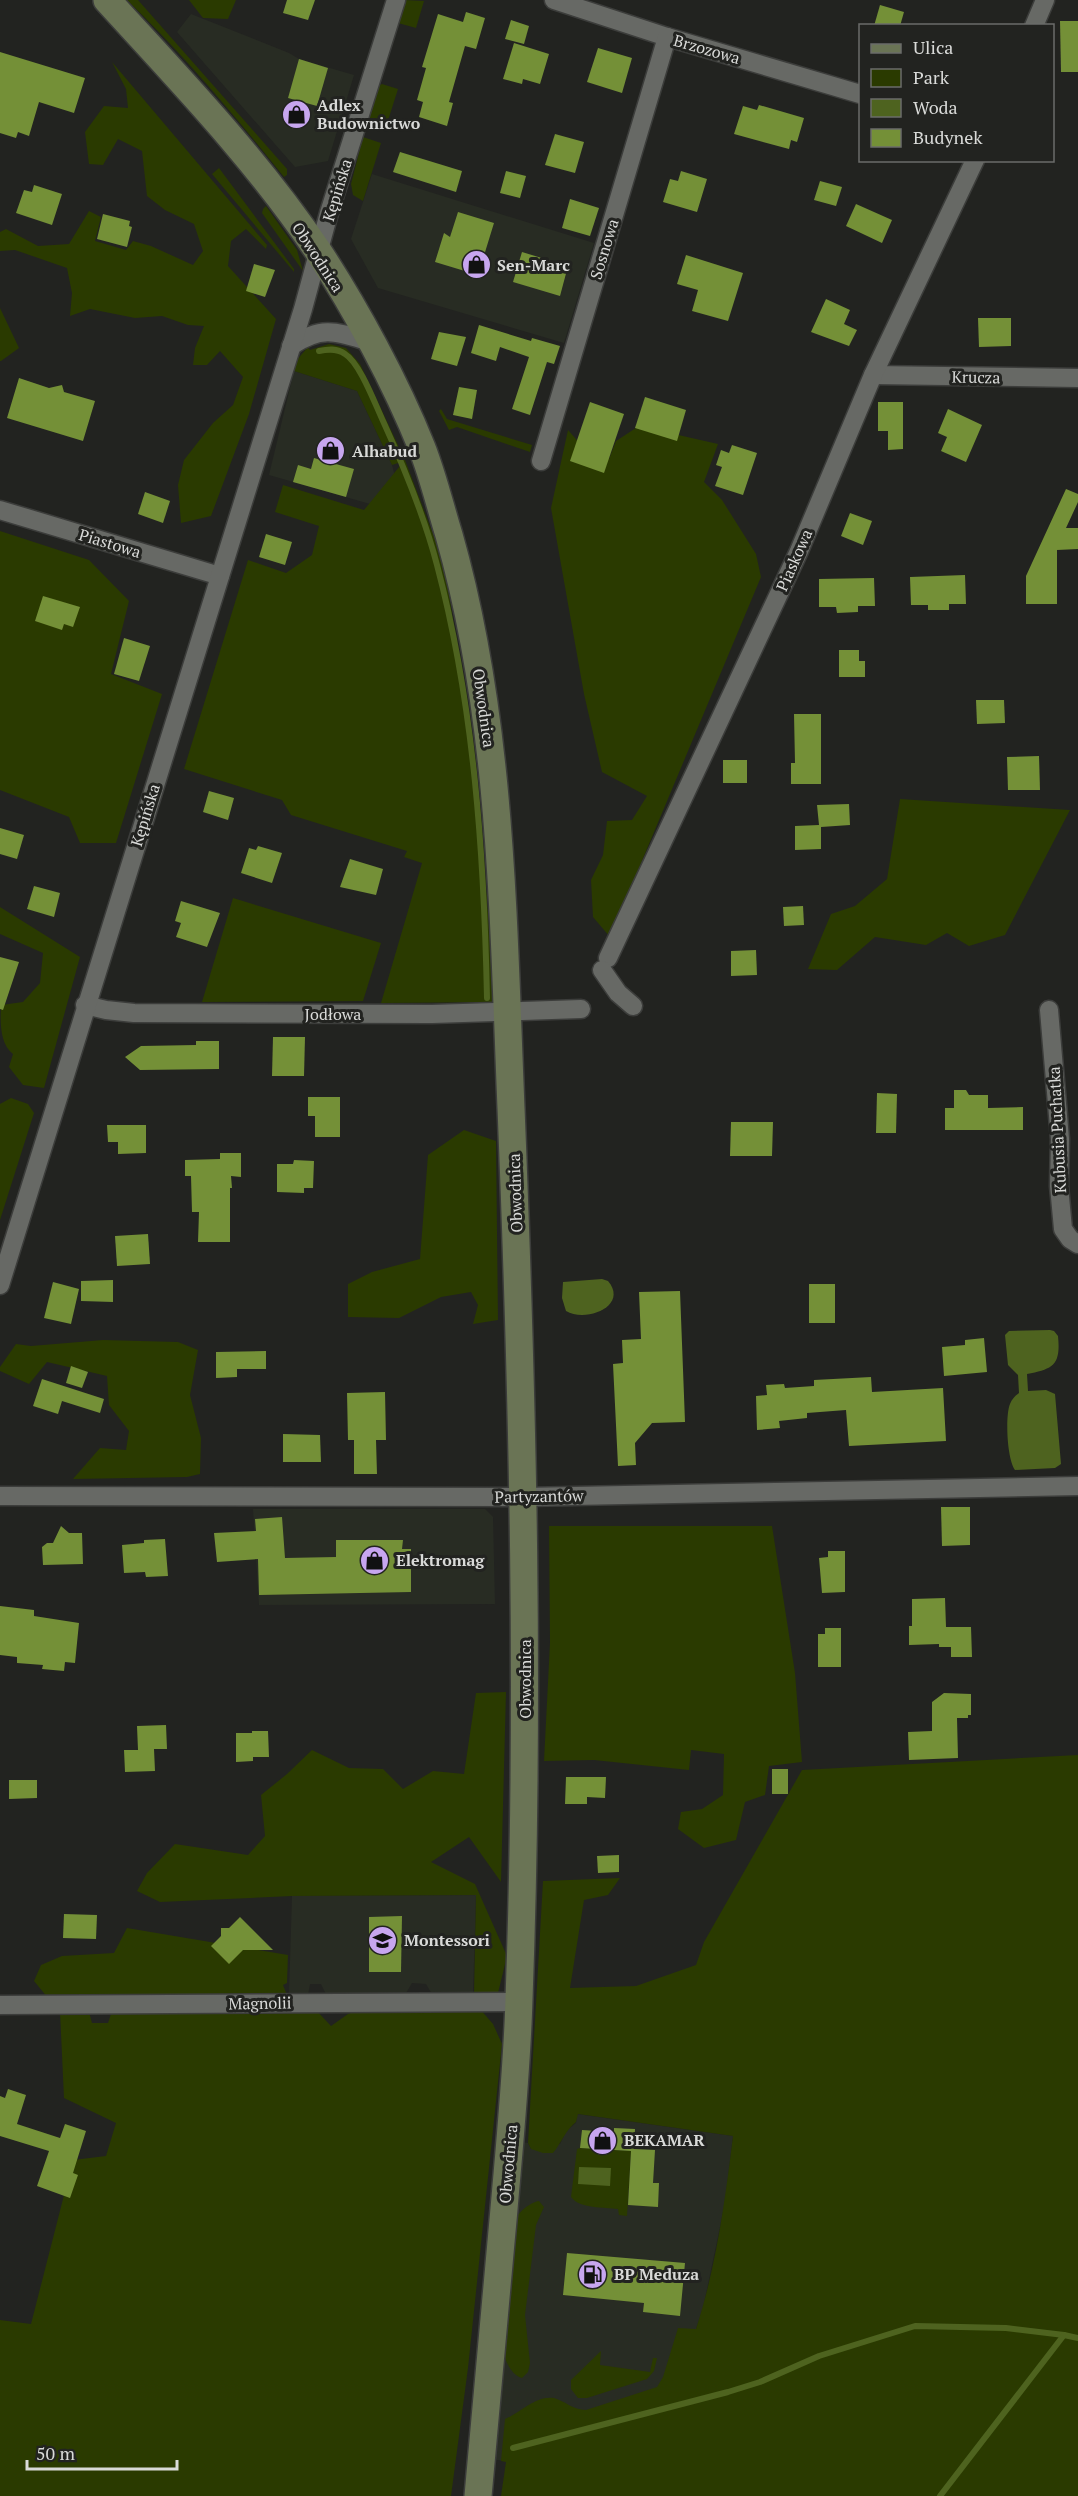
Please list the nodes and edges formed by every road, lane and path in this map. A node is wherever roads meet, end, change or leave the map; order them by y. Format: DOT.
graph roads {
  1 [pos="107,0"];
  2 [pos="396,0"];
  3 [pos="554,0"];
  4 [pos="1045,0"];
  5 [pos="1035,24"];
  6 [pos="667,37"];
  7 [pos="859,93"];
  8 [pos="974,162"];
  9 [pos="318,252"];
  10 [pos="370,342"];
  11 [pos="291,346"];
  12 [pos="873,375"];
  13 [pos="1078,378"];
  14 [pos="541,461"];
  15 [pos="0,510"];
  16 [pos="220,576"];
  17 [pos="86,1005"];
  18 [pos="633,1006"];
  19 [pos="581,1009"];
  20 [pos="1048,1010"];
  21 [pos="507,1013"];
  22 [pos="1078,1244"];
  23 [pos="0,1285"];
  24 [pos="1078,1486"];
  25 [pos="0,1496"];
  26 [pos="523,1497"];
  27 [pos="519,2002"];
  28 [pos="0,2005"];
  29 [pos="478,2496"];
  1 -- 9 [label="main road, Obwodnica"];
  2 -- 9 [label="street, Kępińska"];
  3 -- 6 [label="street, Brzozowa"];
  4 -- 5 [label="street"];
  6 -- 7 [label="street, Brzozowa"];
  6 -- 14 [label="street, Sosnowa"];
  8 -- 12 [label="street, Piaskowa"];
  9 -- 10 [label="main road, Obwodnica"];
  9 -- 11 [label="street, Kępińska"];
  10 -- 11 [label="street"];
  10 -- 21 [label="main road, Obwodnica"];
  11 -- 16 [label="street, Kępińska"];
  12 -- 13 [label="street, Krucza"];
  12 -- 18 [label="street, Piaskowa"];
  15 -- 16 [label="street, Piastowa"];
  16 -- 17 [label="street, Kępińska"];
  17 -- 21 [label="street, Jodłowa"];
  17 -- 23 [label="street, Kępińska"];
  19 -- 21 [label="street, Jodłowa"];
  20 -- 22 [label="street, Kubusia Puchatka"];
  21 -- 26 [label="main road, Obwodnica"];
  24 -- 26 [label="street, Partyzantów"];
  25 -- 26 [label="street, Partyzantów"];
  26 -- 27 [label="main road, Obwodnica"];
  27 -- 28 [label="street, Magnolii"];
  27 -- 29 [label="main road, Obwodnica"];
}
